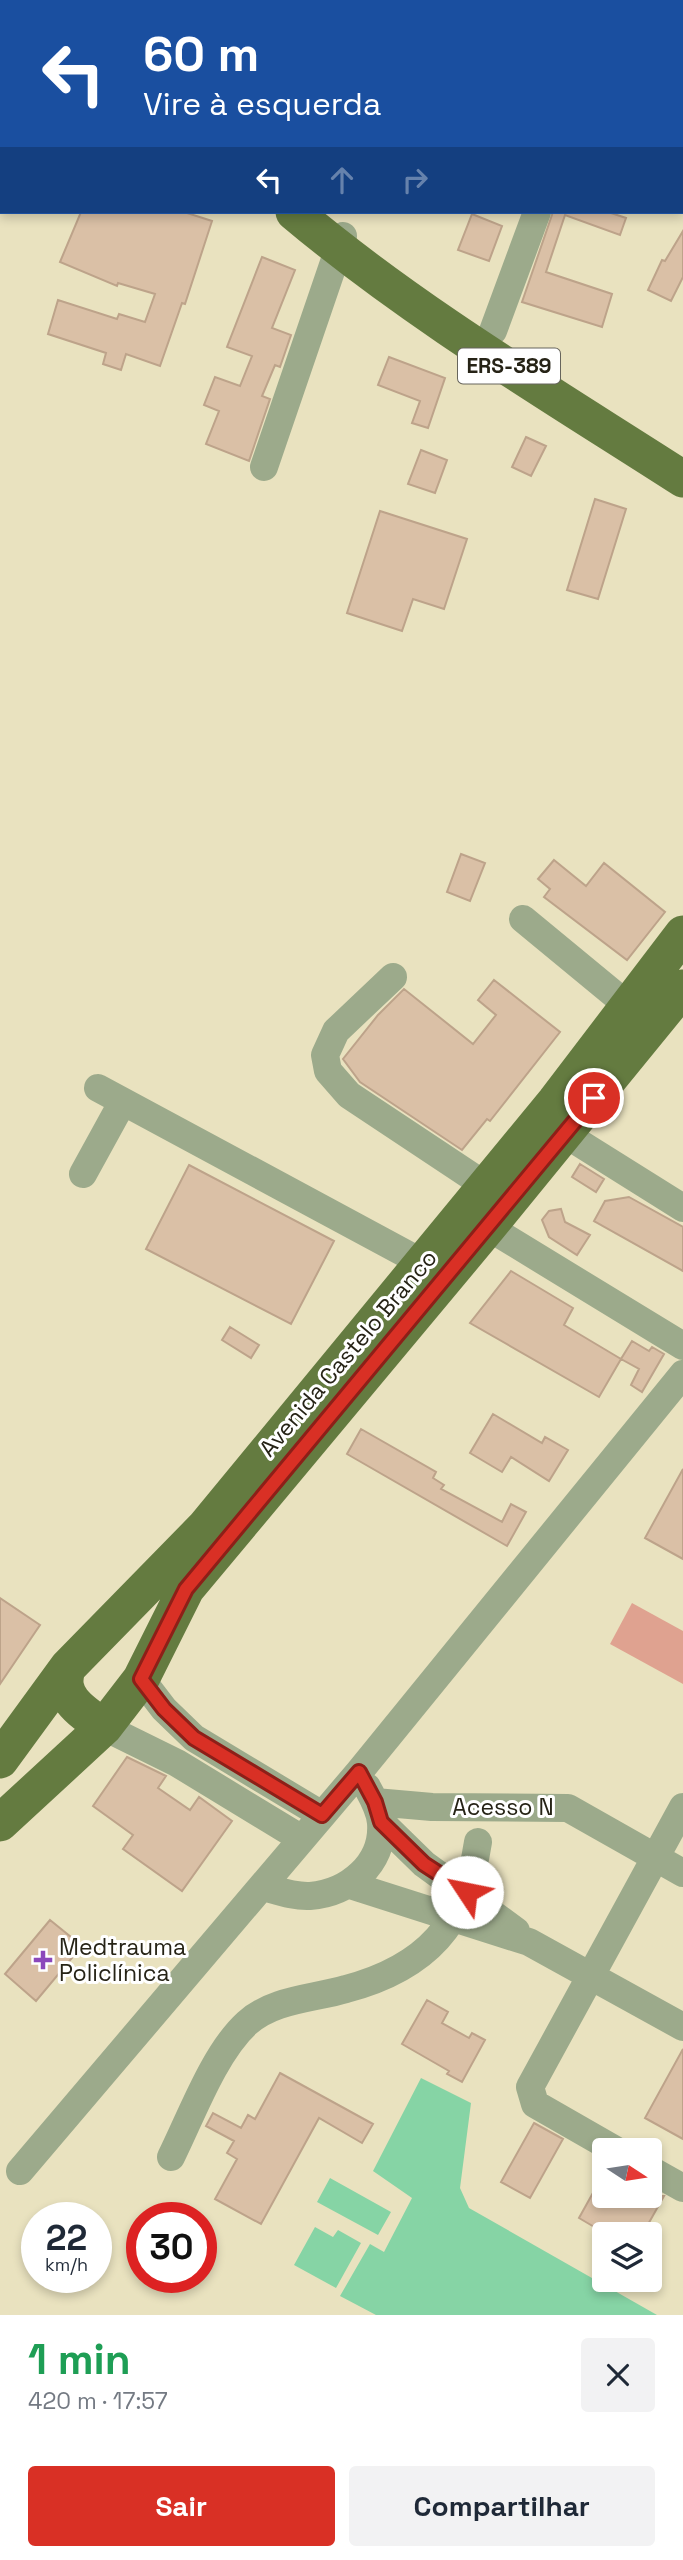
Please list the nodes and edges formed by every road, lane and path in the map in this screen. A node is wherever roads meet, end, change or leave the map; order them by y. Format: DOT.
graph roads {
  1 [pos="299,214"];
  2 [pos="536,214"];
  3 [pos="341,242"];
  4 [pos="493,331"];
  5 [pos="683,453"];
  6 [pos="264,467"];
  7 [pos="683,479"];
  8 [pos="523,919"];
  9 [pos="683,934"];
  10 [pos="393,977"];
  11 [pos="683,988"];
  12 [pos="626,1004"];
  13 [pos="98,1088"];
  14 [pos="122,1103"];
  15 [pos="565,1134"];
  16 [pos="83,1174"];
  17 [pos="486,1186"];
  18 [pos="683,1208"];
  19 [pos="488,1227"];
  20 [pos="423,1263"];
  21 [pos="683,1346"];
  22 [pos="683,1374"];
  23 [pos="78,1656"];
  24 [pos="141,1679"];
  25 [pos="104,1727"];
  26 [pos="194,1738"];
  27 [pos="0,1760"];
  28 [pos="177,1763"];
  29 [pos="359,1772"];
  30 [pos="683,1807"];
  31 [pos="378,1812"];
  32 [pos="322,1815"];
  33 [pos="0,1823"];
  34 [pos="302,1839"];
  35 [pos="478,1842"];
  36 [pos="654,1857"];
  37 [pos="683,1873"];
  38 [pos="350,1885"];
  39 [pos="262,1887"];
  40 [pos="467,1892"];
  41 [pos="454,1918"];
  42 [pos="529,1941"];
  43 [pos="589,1974"];
  44 [pos="683,2026"];
  45 [pos="594,2138"];
  46 [pos="171,2157"];
  47 [pos="20,2171"];
  48 [pos="662,2176"];
  49 [pos="683,2188"];
  1 -- 3 [label="main road, ERS-389"];
  2 -- 4 [label="street"];
  3 -- 4 [label="main road, ERS-389"];
  3 -- 6 [label="street"];
  3 -- 7 [label="main road, ERS-389"];
  4 -- 5 [label="main road, ERS-389"];
  8 -- 12 [label="street"];
  9 -- 12 [label="main road, Avenida Castelo Branco"];
  10 -- 17 [label="street"];
  11 -- 15 [label="main road, Avenida Castelo Branco"];
  12 -- 17 [label="main road, Avenida Castelo Branco"];
  13 -- 14 [label="street"];
  14 -- 16 [label="street"];
  14 -- 20 [label="street"];
  15 -- 18 [label="street"];
  15 -- 19 [label="main road, Avenida Castelo Branco"];
  17 -- 20 [label="main road, Avenida Castelo Branco"];
  19 -- 21 [label="street"];
  19 -- 24 [label="main road, Avenida Castelo Branco"];
  20 -- 23 [label="main road, Avenida Castelo Branco"];
  22 -- 29 [label="street"];
  23 -- 24 [label="main road"];
  23 -- 25 [label="main road"];
  23 -- 27 [label="main road, Avenida Castelo Branco"];
  24 -- 25 [label="main road, Avenida Castelo Branco"];
  24 -- 26 [label="street"];
  25 -- 28 [label="street"];
  25 -- 33 [label="main road, Avenida Castelo Branco"];
  26 -- 28 [label="street"];
  26 -- 32 [label="street"];
  28 -- 34 [label="street"];
  29 -- 31 [label="street"];
  29 -- 32 [label="street"];
  30 -- 36 [label="street"];
  31 -- 36 [label="street, Acesso N"];
  31 -- 38 [label="street"];
  31 -- 40 [label="street"];
  32 -- 34 [label="street"];
  34 -- 39 [label="street"];
  35 -- 40 [label="street"];
  36 -- 37 [label="street, Acesso N"];
  36 -- 43 [label="street"];
  38 -- 39 [label="street"];
  38 -- 41 [label="street"];
  39 -- 47 [label="street"];
  40 -- 41 [label="street"];
  40 -- 42 [label="street"];
  41 -- 42 [label="street"];
  41 -- 46 [label="street"];
  42 -- 43 [label="street"];
  43 -- 44 [label="street"];
  43 -- 45 [label="street"];
  48 -- 49 [label="street"];
}
